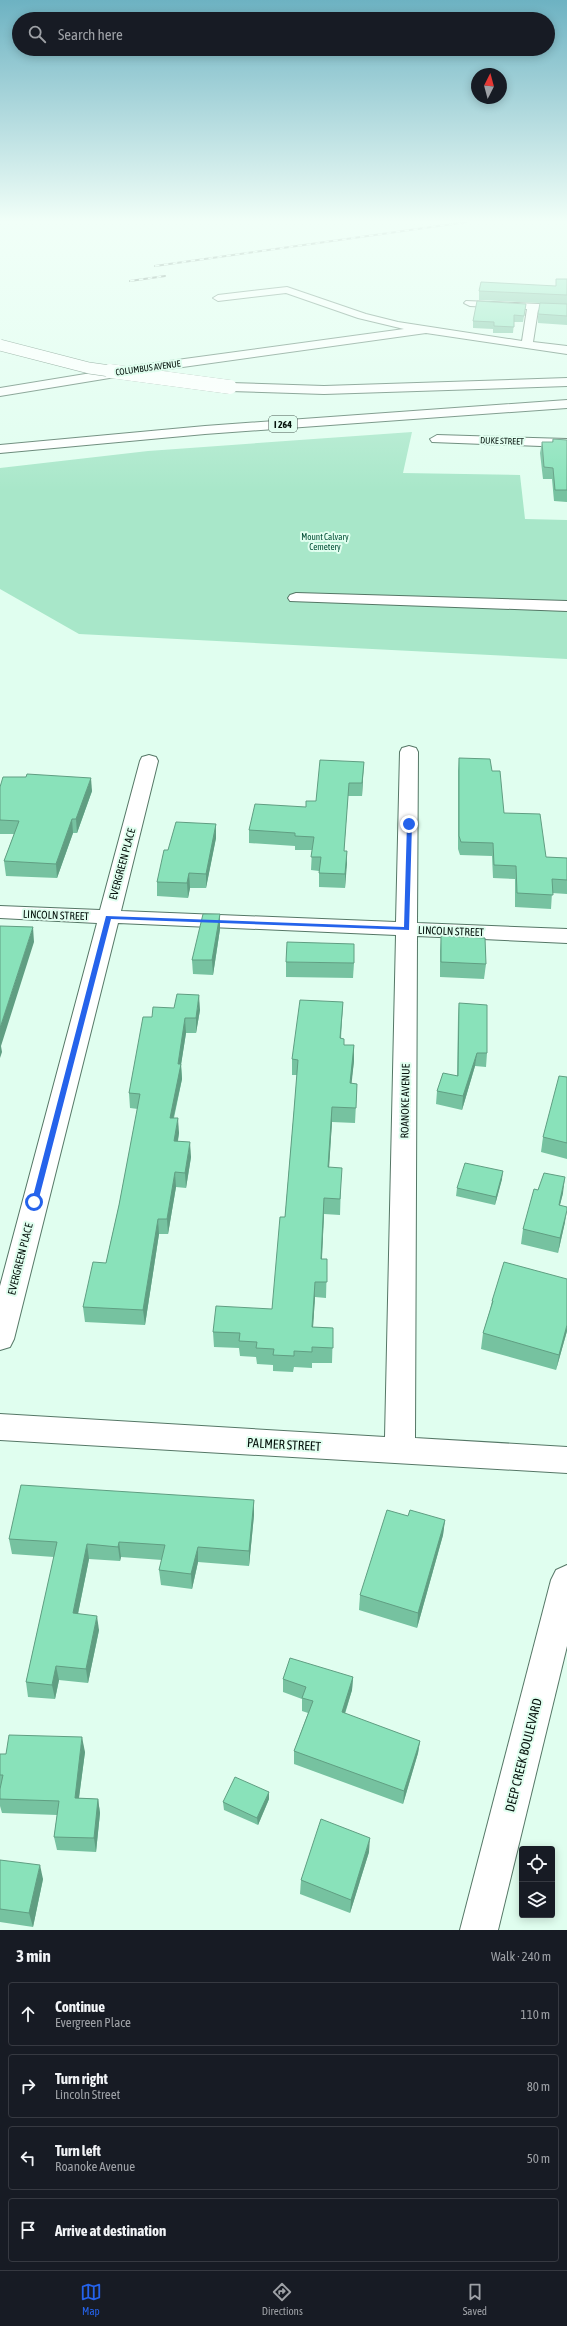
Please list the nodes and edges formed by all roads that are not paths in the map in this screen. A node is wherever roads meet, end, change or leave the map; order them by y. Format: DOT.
graph roads {
  1 [pos="356,312"];
  2 [pos="532,312"];
  3 [pos="387,322"];
  4 [pos="424,330"];
  5 [pos="369,339"];
  6 [pos="0,345"];
  7 [pos="527,345"];
  8 [pos="567,350"];
  9 [pos="567,382"];
  10 [pos="1,391"];
  11 [pos="567,392"];
  12 [pos="567,404"];
  13 [pos="158,421"];
  14 [pos="14,435"];
  15 [pos="0,436"];
  16 [pos="437,439"];
  17 [pos="567,443"];
  18 [pos="0,449"];
  19 [pos="296,598"];
  20 [pos="567,606"];
  21 [pos="409,752"];
  22 [pos="149,761"];
  23 [pos="0,912"];
  24 [pos="108,917"];
  25 [pos="407,929"];
  26 [pos="567,936"];
  27 [pos="0,1339"];
  28 [pos="0,1427"];
  29 [pos="400,1450"];
  30 [pos="567,1460"];
  31 [pos="567,1580"];
  32 [pos="479,1930"];
  1 -- 3 [label="main road"];
  2 -- 7 [label="main road"];
  3 -- 4 [label="main road"];
  3 -- 5 [label="main road"];
  4 -- 5 [label="main road, COLUMBUS AVENUE"];
  4 -- 7 [label="main road"];
  5 -- 10 [label="main road, COLUMBUS AVENUE"];
  6 -- 9 [label="main road, bridge"];
  7 -- 8 [label="main road"];
  11 -- 13 [label="main road, I 264"];
  12 -- 18 [label="main road, I 264"];
  14 -- 15 [label="main road"];
  16 -- 17 [label="main road, DUKE STREET"];
  19 -- 20 [label="main road"];
  21 -- 25 [label="main road, ROANOKE AVENUE"];
  22 -- 24 [label="main road, EVERGREEN PLACE"];
  23 -- 24 [label="main road, LINCOLN STREET"];
  24 -- 25 [label="main road, LINCOLN STREET"];
  24 -- 27 [label="main road, EVERGREEN PLACE"];
  25 -- 26 [label="main road, LINCOLN STREET"];
  25 -- 29 [label="main road, ROANOKE AVENUE"];
  28 -- 29 [label="main road, PALMER STREET"];
  29 -- 30 [label="main road, PALMER STREET"];
  31 -- 32 [label="main road, DEEP CREEK BOULEVARD"];
}
